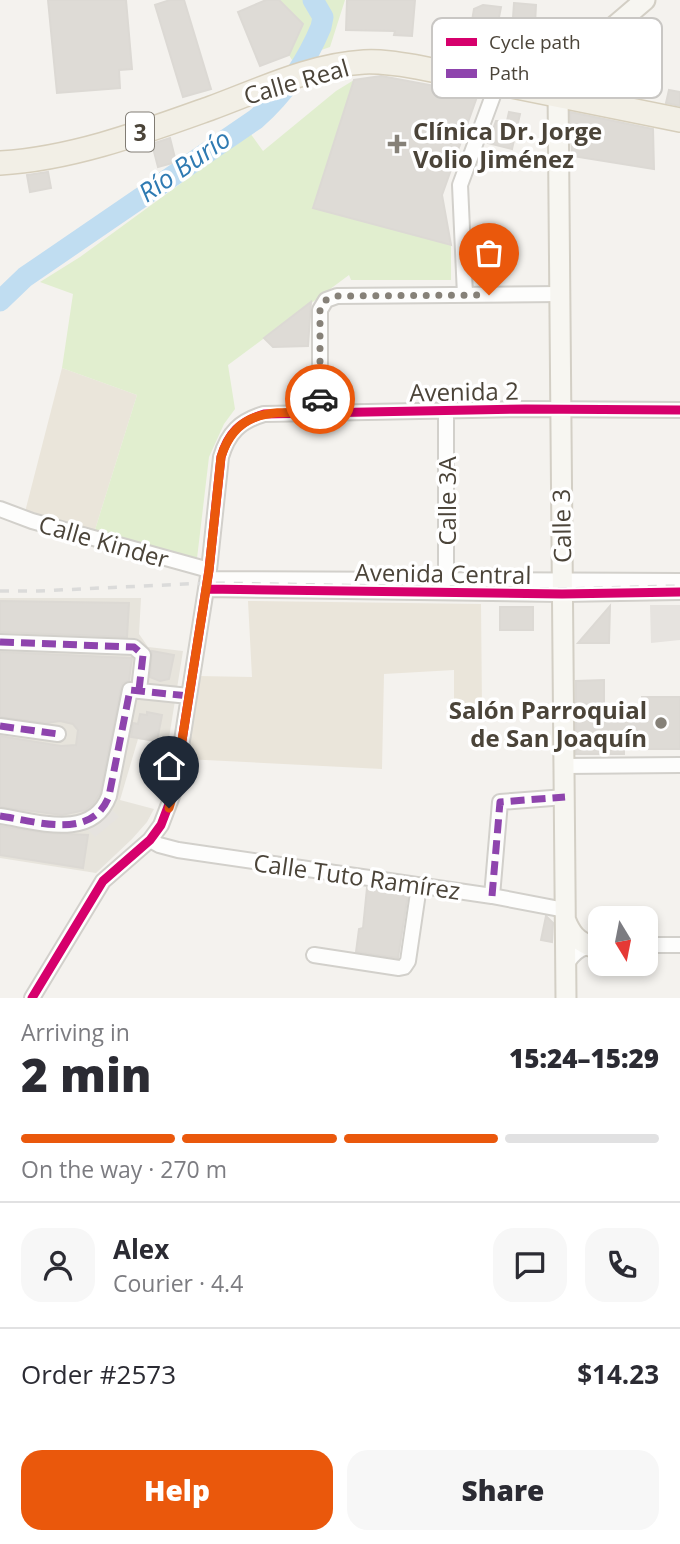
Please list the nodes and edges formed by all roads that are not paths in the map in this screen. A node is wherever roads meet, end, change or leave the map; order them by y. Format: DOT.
graph roads {
  1 [pos="645,0"];
  2 [pos="624,18"];
  3 [pos="432,70"];
  4 [pos="493,98"];
  5 [pos="558,98"];
  6 [pos="568,98"];
  7 [pos="680,120"];
  8 [pos="0,163"];
  9 [pos="560,294"];
  10 [pos="465,295"];
  11 [pos="560,410"];
  12 [pos="680,410"];
  13 [pos="446,411"];
  14 [pos="320,412"];
  15 [pos="0,509"];
  16 [pos="207,579"];
  17 [pos="680,581"];
  18 [pos="446,586"];
  19 [pos="562,588"];
  20 [pos="680,593"];
  21 [pos="0,642"];
  22 [pos="139,690"];
  23 [pos="189,696"];
  24 [pos="0,726"];
  25 [pos="58,734"];
  26 [pos="680,765"];
  27 [pos="565,766"];
  28 [pos="565,797"];
  29 [pos="0,816"];
  30 [pos="150,840"];
  31 [pos="419,886"];
  32 [pos="492,896"];
  33 [pos="565,915"];
  34 [pos="588,944"];
  35 [pos="658,945"];
  36 [pos="680,945"];
  37 [pos="588,948"];
  38 [pos="314,955"];
  39 [pos="566,965"];
  40 [pos="32,998"];
  41 [pos="566,998"];
  1 -- 2 [label="main road"];
  3 -- 8 [label="main road, Calle Real / 3"];
  4 -- 10 [label="street"];
  5 -- 9 [label="main road, Calle 3"];
  6 -- 7 [label="main road, Calle Real / 3"];
  9 -- 10 [label="street"];
  9 -- 11 [label="main road, Calle 3"];
  10 -- 14 [label="street"];
  11 -- 12 [label="street, Avenida 2"];
  11 -- 13 [label="street, Avenida 2"];
  11 -- 19 [label="main road, Calle 3"];
  13 -- 14 [label="street, Avenida 2"];
  13 -- 18 [label="street, Calle 3A"];
  14 -- 16 [label="street, Avenida 2"];
  15 -- 16 [label="street, Calle Kinder"];
  16 -- 18 [label="street, Avenida Central"];
  16 -- 23 [label="street"];
  17 -- 19 [label="street, Avenida Central"];
  18 -- 19 [label="street, Avenida Central"];
  19 -- 20 [label="street, Avenida Central"];
  19 -- 27 [label="main road, Calle 3"];
  21 -- 22 [label="street"];
  22 -- 23 [label="street"];
  22 -- 29 [label="street"];
  23 -- 30 [label="street"];
  24 -- 25 [label="street"];
  26 -- 27 [label="street"];
  27 -- 28 [label="main road, Calle 3"];
  28 -- 32 [label="street"];
  28 -- 33 [label="main road, Calle 3"];
  30 -- 31 [label="street, Calle Tuto Ramírez"];
  30 -- 40 [label="street"];
  31 -- 32 [label="street, Calle Tuto Ramírez"];
  31 -- 38 [label="street"];
  32 -- 33 [label="street, Calle Tuto Ramírez"];
  33 -- 34 [label="main road"];
  33 -- 39 [label="main road, Calle 3"];
  35 -- 36 [label="street"];
  37 -- 39 [label="street"];
  39 -- 41 [label="main road, Calle 3"];
}
